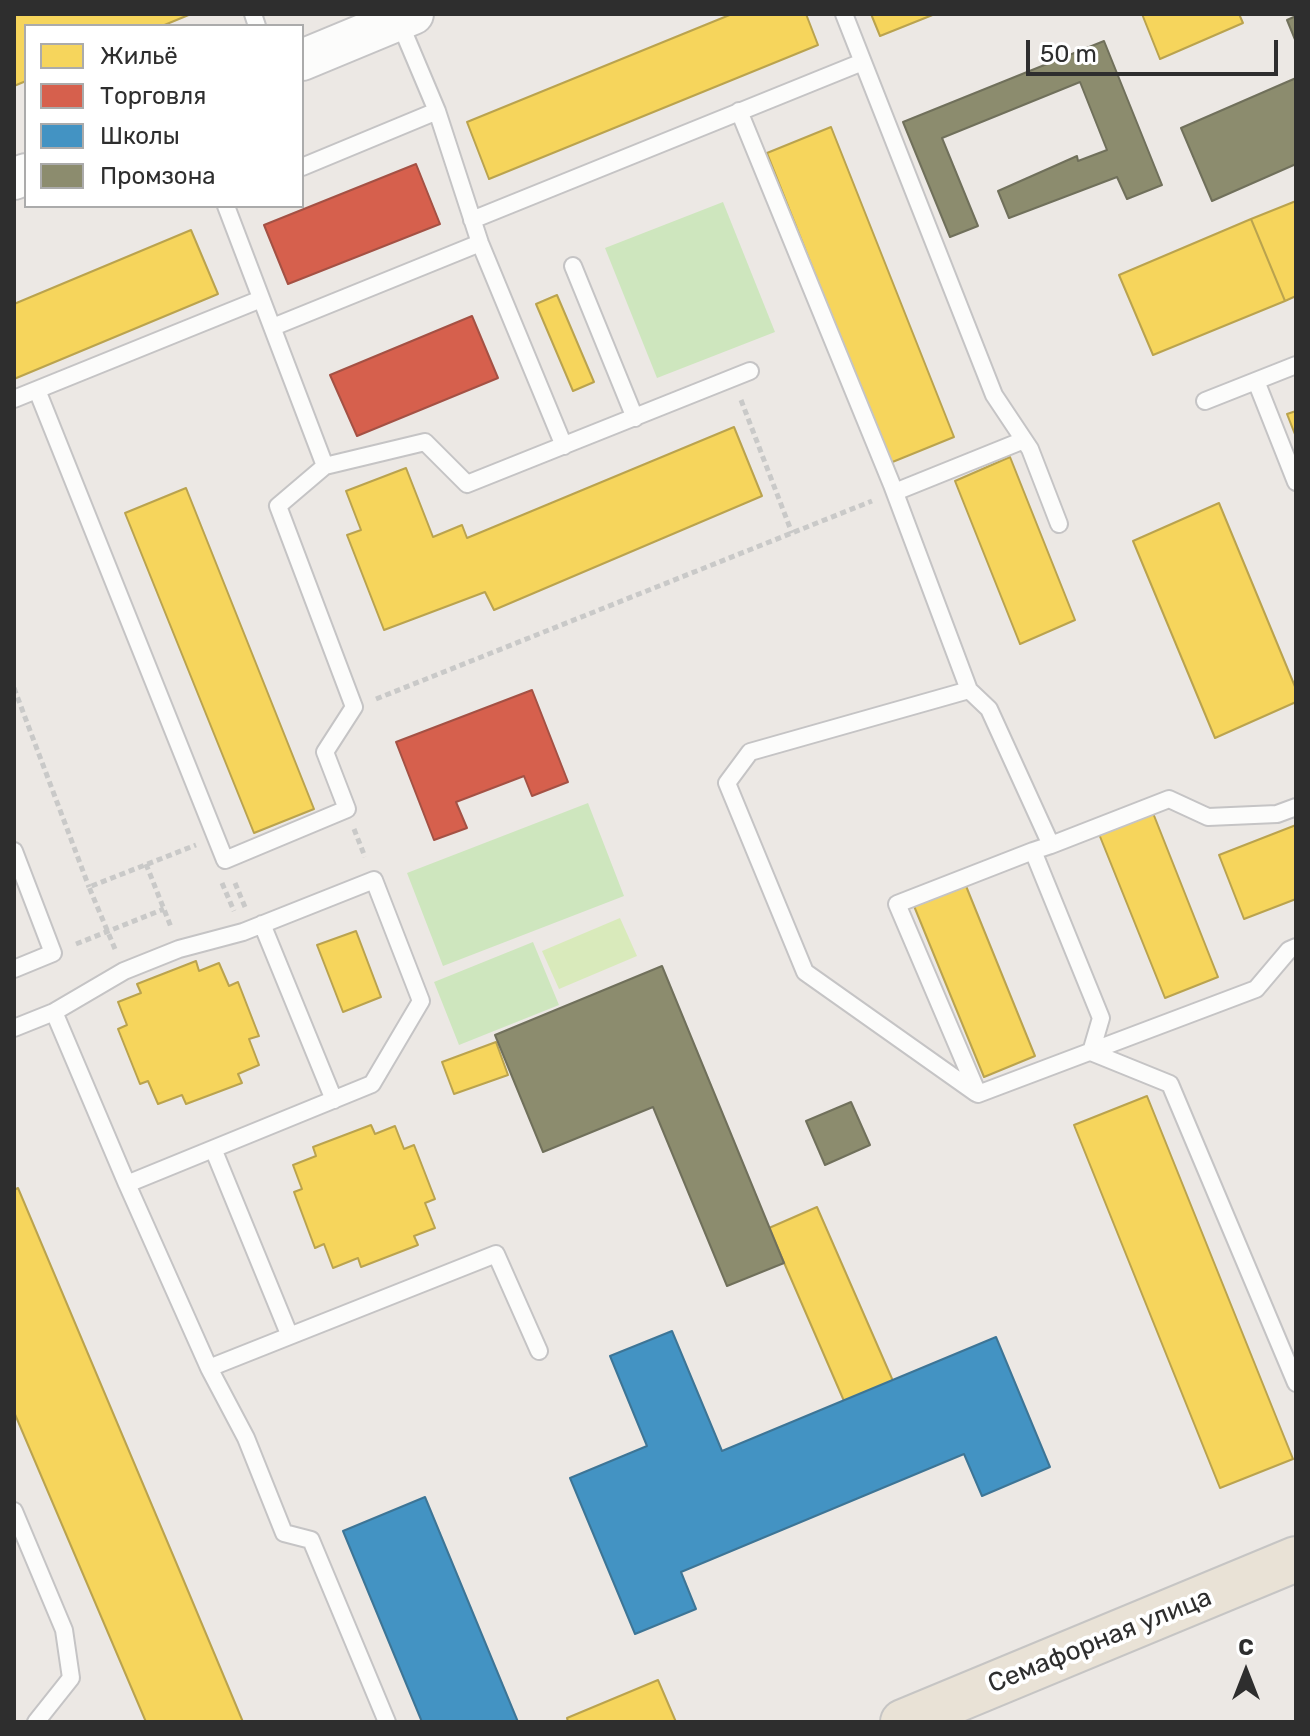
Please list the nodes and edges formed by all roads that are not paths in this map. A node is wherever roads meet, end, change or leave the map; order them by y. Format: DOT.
graph roads {
  1 [pos="844,14"];
  2 [pos="406,17"];
  3 [pos="304,59"];
  4 [pos="860,63"];
  5 [pos="437,111"];
  6 [pos="739,111"];
  7 [pos="304,166"];
  8 [pos="227,208"];
  9 [pos="472,220"];
  10 [pos="480,243"];
  11 [pos="573,266"];
  12 [pos="261,299"];
  13 [pos="273,327"];
  14 [pos="1296,365"];
  15 [pos="750,371"];
  16 [pos="1256,381"];
  17 [pos="37,390"];
  18 [pos="14,399"];
  19 [pos="1205,401"];
  20 [pos="635,418"];
  21 [pos="1024,440"];
  22 [pos="564,446"];
  23 [pos="325,466"];
  24 [pos="1296,482"];
  25 [pos="895,492"];
  26 [pos="1059,524"];
  27 [pos="969,690"];
  28 [pos="1296,807"];
  29 [pos="1051,845"];
  30 [pos="14,851"];
  31 [pos="1033,851"];
  32 [pos="258,926"];
  33 [pos="1296,947"];
  34 [pos="14,969"];
  35 [pos="54,1012"];
  36 [pos="14,1028"];
  37 [pos="1091,1052"];
  38 [pos="978,1094"];
  39 [pos="334,1100"];
  40 [pos="214,1151"];
  41 [pos="127,1184"];
  42 [pos="289,1334"];
  43 [pos="539,1351"];
  44 [pos="209,1368"];
  45 [pos="1296,1383"];
  46 [pos="14,1511"];
  47 [pos="1296,1559"];
  48 [pos="36,1722"];
  49 [pos="387,1722"];
  50 [pos="903,1722"];
  1 -- 4 [label="lane"];
  2 -- 3 [label="street"];
  2 -- 5 [label="lane"];
  4 -- 6 [label="lane"];
  4 -- 21 [label="lane"];
  5 -- 7 [label="lane"];
  5 -- 9 [label="lane"];
  6 -- 9 [label="lane"];
  6 -- 25 [label="lane"];
  8 -- 12 [label="lane"];
  9 -- 10 [label="lane"];
  10 -- 13 [label="lane"];
  10 -- 22 [label="lane"];
  11 -- 20 [label="lane"];
  12 -- 13 [label="lane"];
  12 -- 17 [label="lane"];
  13 -- 23 [label="lane"];
  14 -- 16 [label="lane"];
  15 -- 20 [label="lane"];
  16 -- 19 [label="lane"];
  16 -- 24 [label="lane"];
  17 -- 18 [label="lane"];
  17 -- 23 [label="lane"];
  20 -- 22 [label="lane"];
  21 -- 25 [label="lane"];
  21 -- 26 [label="lane"];
  22 -- 23 [label="lane"];
  25 -- 27 [label="lane"];
  27 -- 29 [label="lane"];
  27 -- 38 [label="lane"];
  28 -- 29 [label="lane"];
  29 -- 31 [label="lane"];
  30 -- 34 [label="lane"];
  31 -- 37 [label="lane"];
  31 -- 38 [label="lane"];
  32 -- 35 [label="lane"];
  32 -- 39 [label="lane"];
  32 -- 39 [label="lane"];
  33 -- 37 [label="lane"];
  35 -- 36 [label="lane"];
  35 -- 41 [label="lane"];
  37 -- 38 [label="lane"];
  37 -- 45 [label="lane"];
  39 -- 40 [label="lane"];
  40 -- 41 [label="lane"];
  40 -- 42 [label="lane"];
  41 -- 44 [label="lane"];
  42 -- 43 [label="lane"];
  42 -- 44 [label="lane"];
  44 -- 49 [label="lane"];
  46 -- 48 [label="lane"];
  47 -- 50 [label="highway, Семафорная улица"];
}
